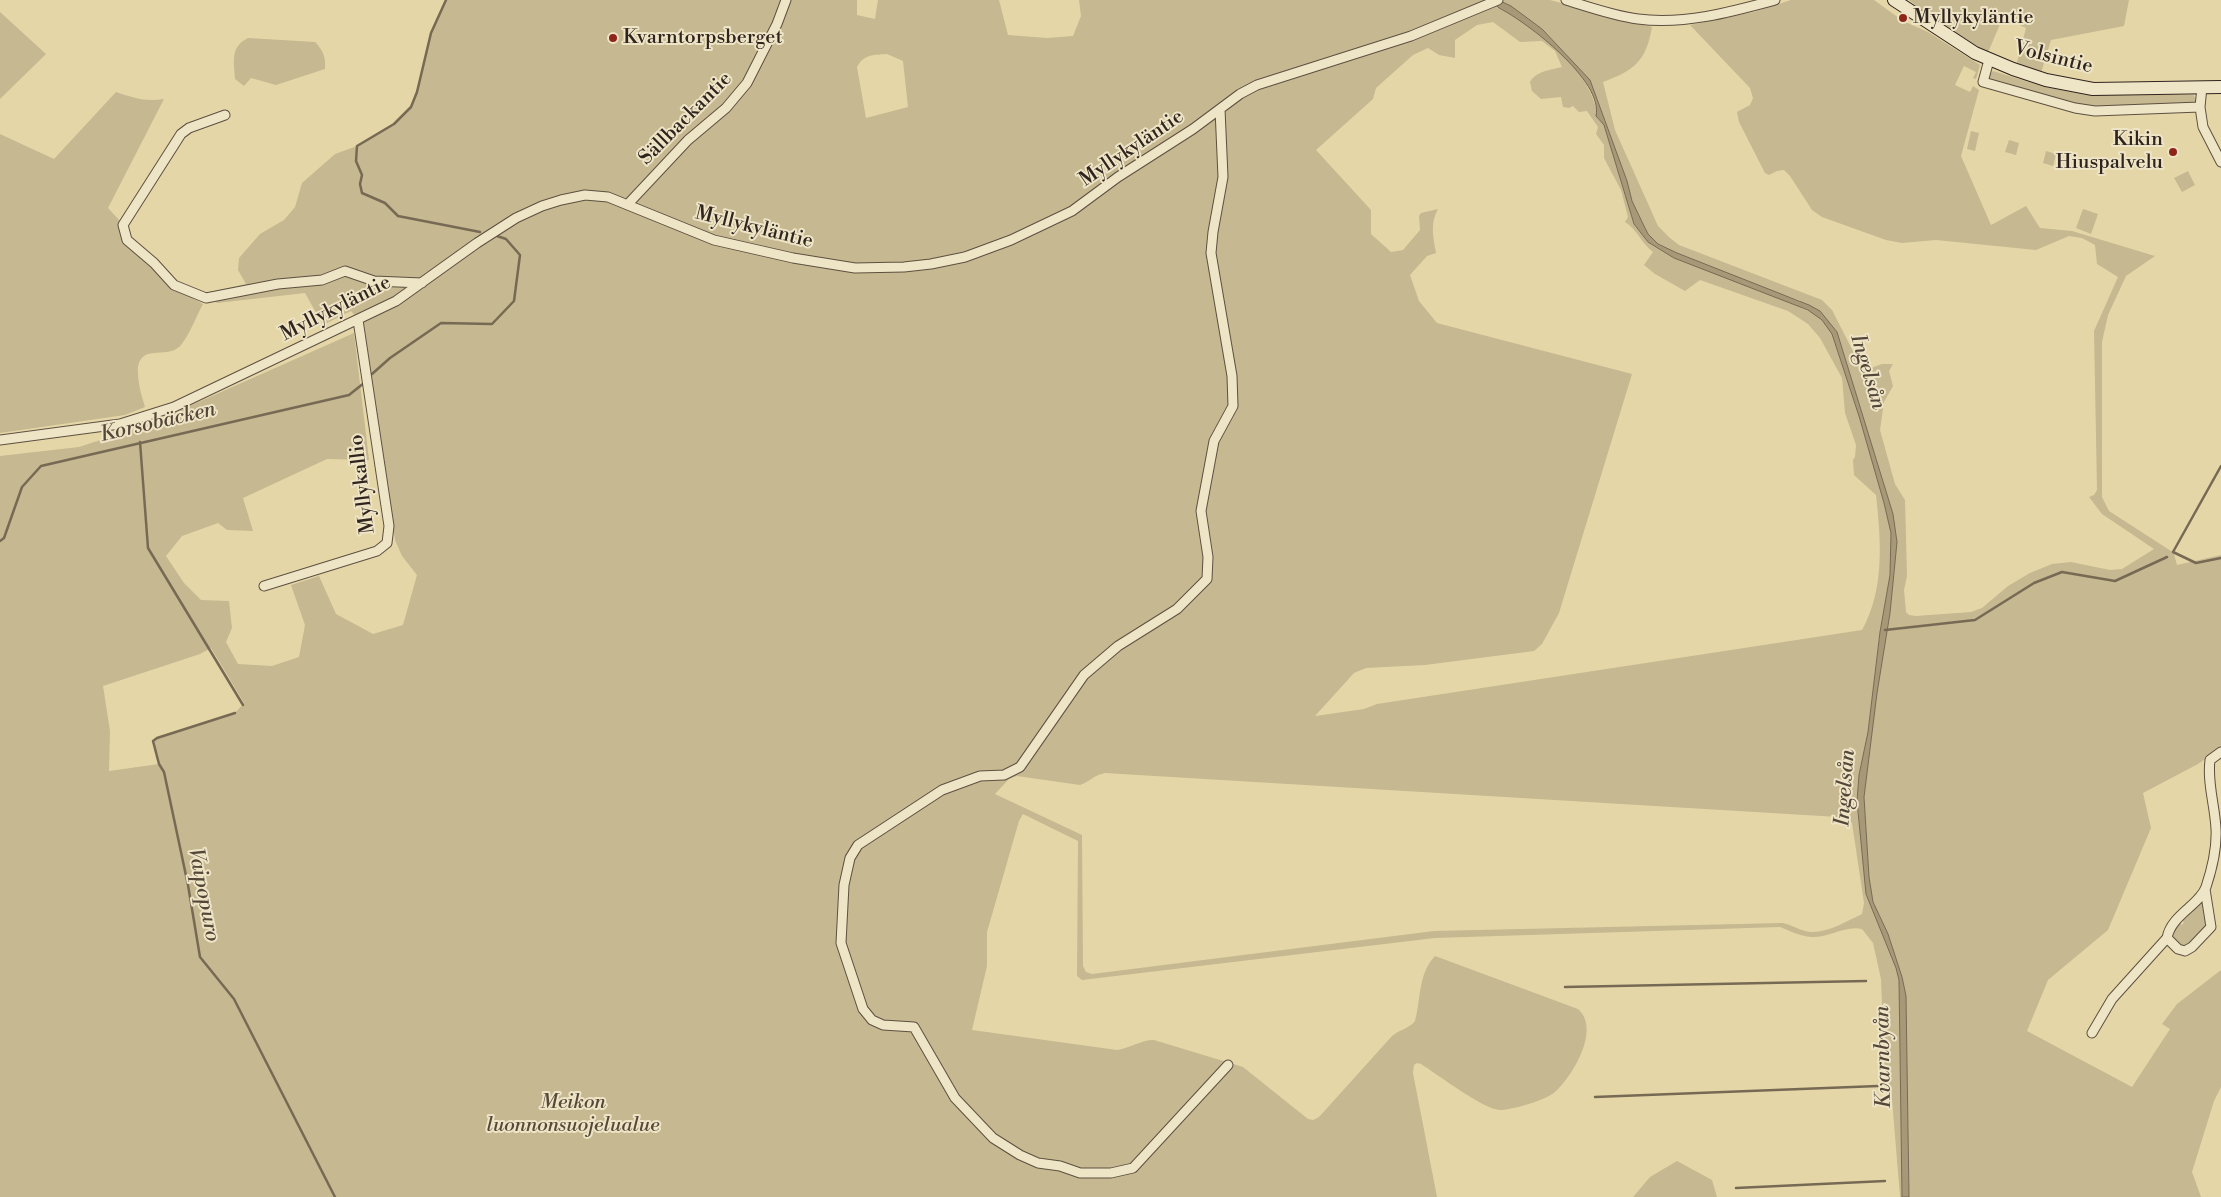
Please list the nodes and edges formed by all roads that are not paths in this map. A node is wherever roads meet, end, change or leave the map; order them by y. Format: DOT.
graph roads {
  1 [pos="786,0"];
  2 [pos="1498,0"];
  3 [pos="1566,0"];
  4 [pos="1775,0"];
  5 [pos="1894,0"];
  6 [pos="1989,60"];
  7 [pos="2202,87"];
  8 [pos="2221,87"];
  9 [pos="2200,107"];
  10 [pos="1220,109"];
  11 [pos="225,114"];
  12 [pos="2221,162"];
  13 [pos="628,204"];
  14 [pos="423,283"];
  15 [pos="358,320"];
  16 [pos="0,440"];
  17 [pos="264,586"];
  18 [pos="2221,752"];
  19 [pos="2205,889"];
  20 [pos="2167,938"];
  21 [pos="2092,1033"];
  22 [pos="1228,1065"];
  1 -- 13 [label="street, Sällbackantie"];
  2 -- 10 [label="street, Myllykyläntie"];
  3 -- 4 [label="street"];
  5 -- 6 [label="street, Volsintie"];
  6 -- 7 [label="street, Volsintie"];
  6 -- 9 [label="street"];
  7 -- 8 [label="street, Volsintie"];
  7 -- 9 [label="street"];
  9 -- 12 [label="street"];
  10 -- 13 [label="street, Myllykyläntie"];
  10 -- 22 [label="street"];
  11 -- 14 [label="street"];
  13 -- 14 [label="street, Myllykyläntie"];
  14 -- 15 [label="street, Myllykyläntie"];
  15 -- 16 [label="street, Myllykyläntie"];
  15 -- 17 [label="street, Myllykallio"];
  18 -- 19 [label="street"];
  19 -- 20 [label="street"];
  19 -- 20 [label="street"];
  20 -- 21 [label="street"];
}
